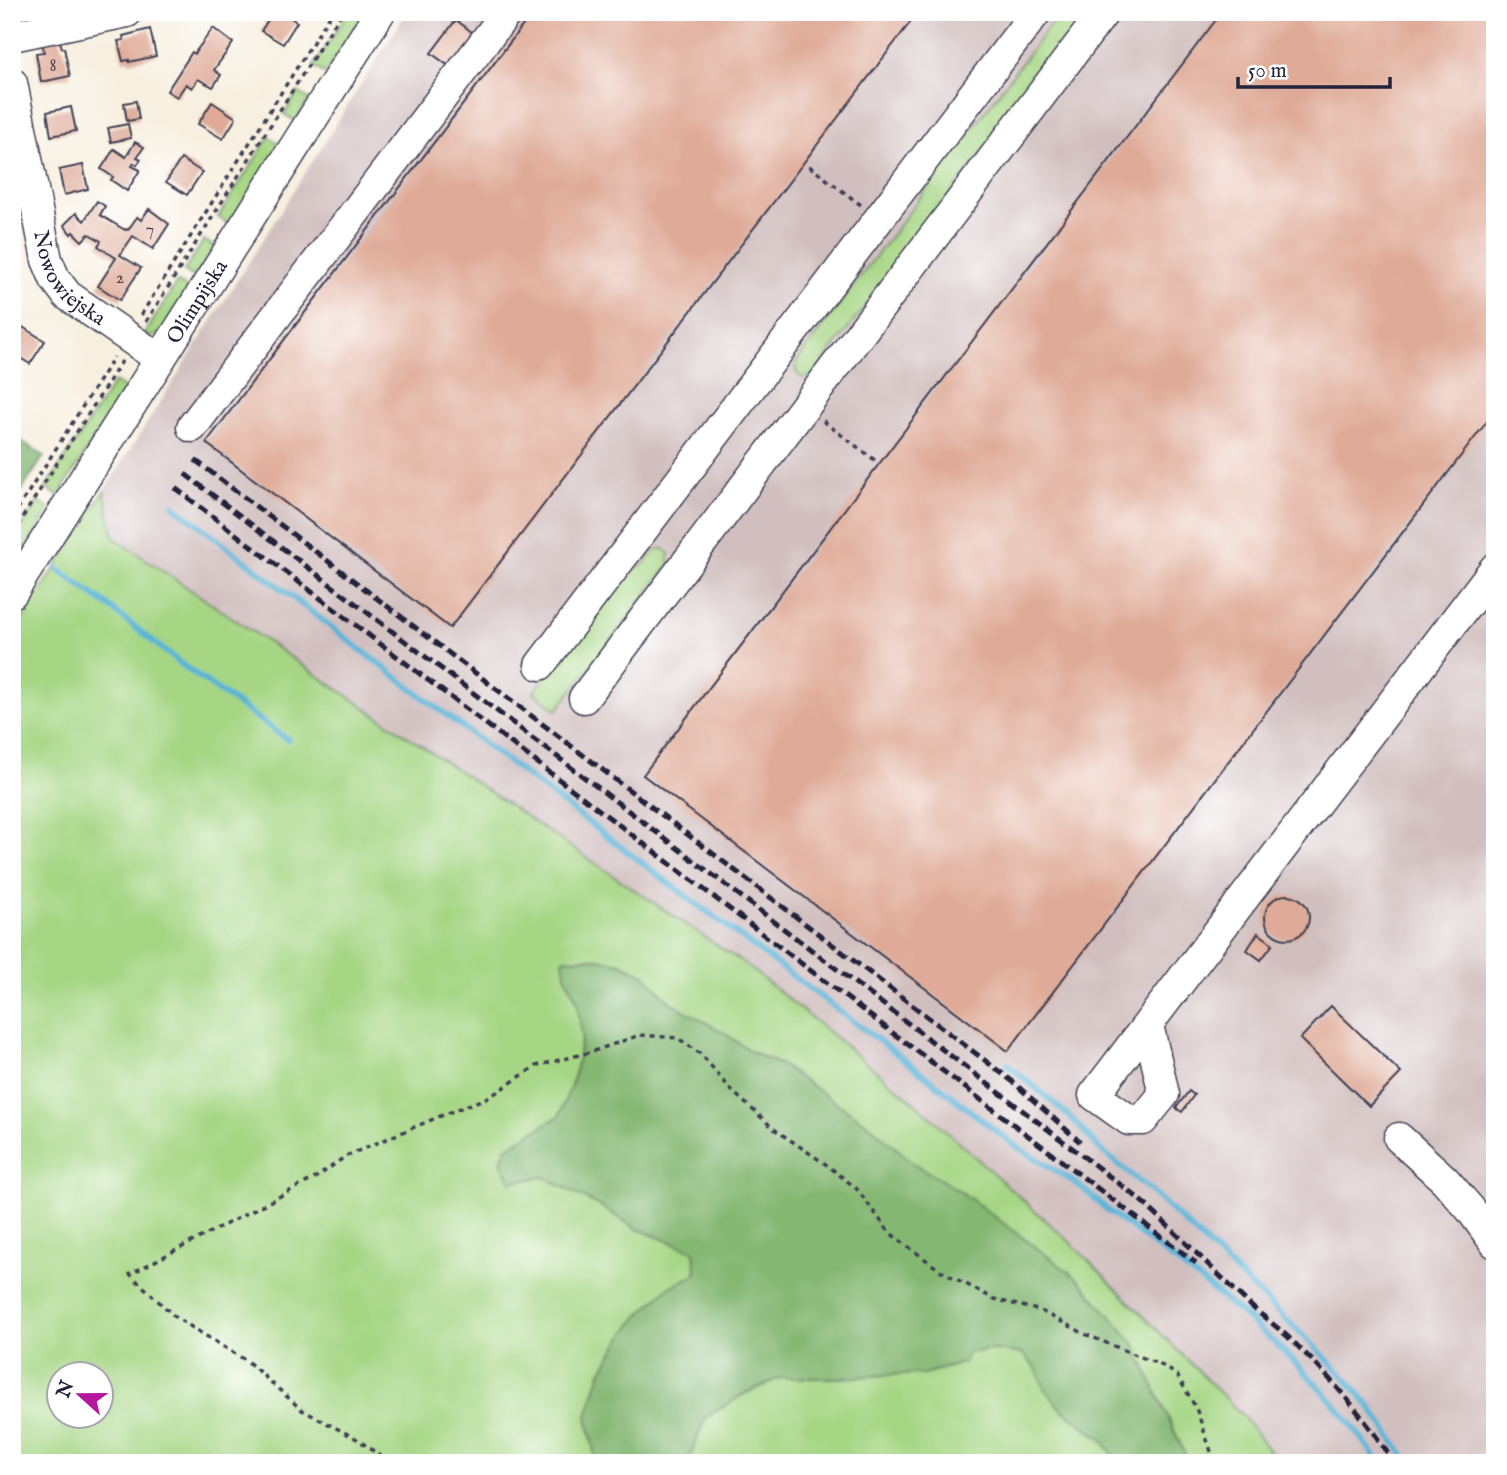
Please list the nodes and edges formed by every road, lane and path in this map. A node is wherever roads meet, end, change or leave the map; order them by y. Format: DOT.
graph roads {
  1 [pos="127,12"];
  2 [pos="332,12"];
  3 [pos="342,12"];
  4 [pos="380,12"];
  5 [pos="507,12"];
  6 [pos="1036,12"];
  7 [pos="1104,12"];
  8 [pos="12,36"];
  9 [pos="12,83"];
  10 [pos="130,339"];
  11 [pos="160,359"];
  12 [pos="813,414"];
  13 [pos="192,427"];
  14 [pos="876,461"];
  15 [pos="12,518"];
  16 [pos="12,534"];
  17 [pos="1495,568"];
  18 [pos="12,593"];
  19 [pos="540,665"];
  20 [pos="584,698"];
  21 [pos="1148,1024"];
  22 [pos="1399,1138"];
  23 [pos="1495,1243"];
  24 [pos="390,1463"];
  25 [pos="1215,1463"];
  1 -- 8 [label="street"];
  2 -- 10 [label="path"];
  3 -- 10 [label="path"];
  4 -- 11 [label="street, Olimpijska"];
  5 -- 13 [label="street"];
  6 -- 19 [label="street"];
  7 -- 20 [label="street"];
  9 -- 10 [label="street, Nowowiejska"];
  10 -- 11 [label="street, Nowowiejska"];
  10 -- 15 [label="path"];
  10 -- 16 [label="path"];
  11 -- 18 [label="street, Olimpijska"];
  12 -- 14 [label="path"];
  17 -- 21 [label="street"];
  22 -- 23 [label="street"];
  24 -- 25 [label="path"];
}
